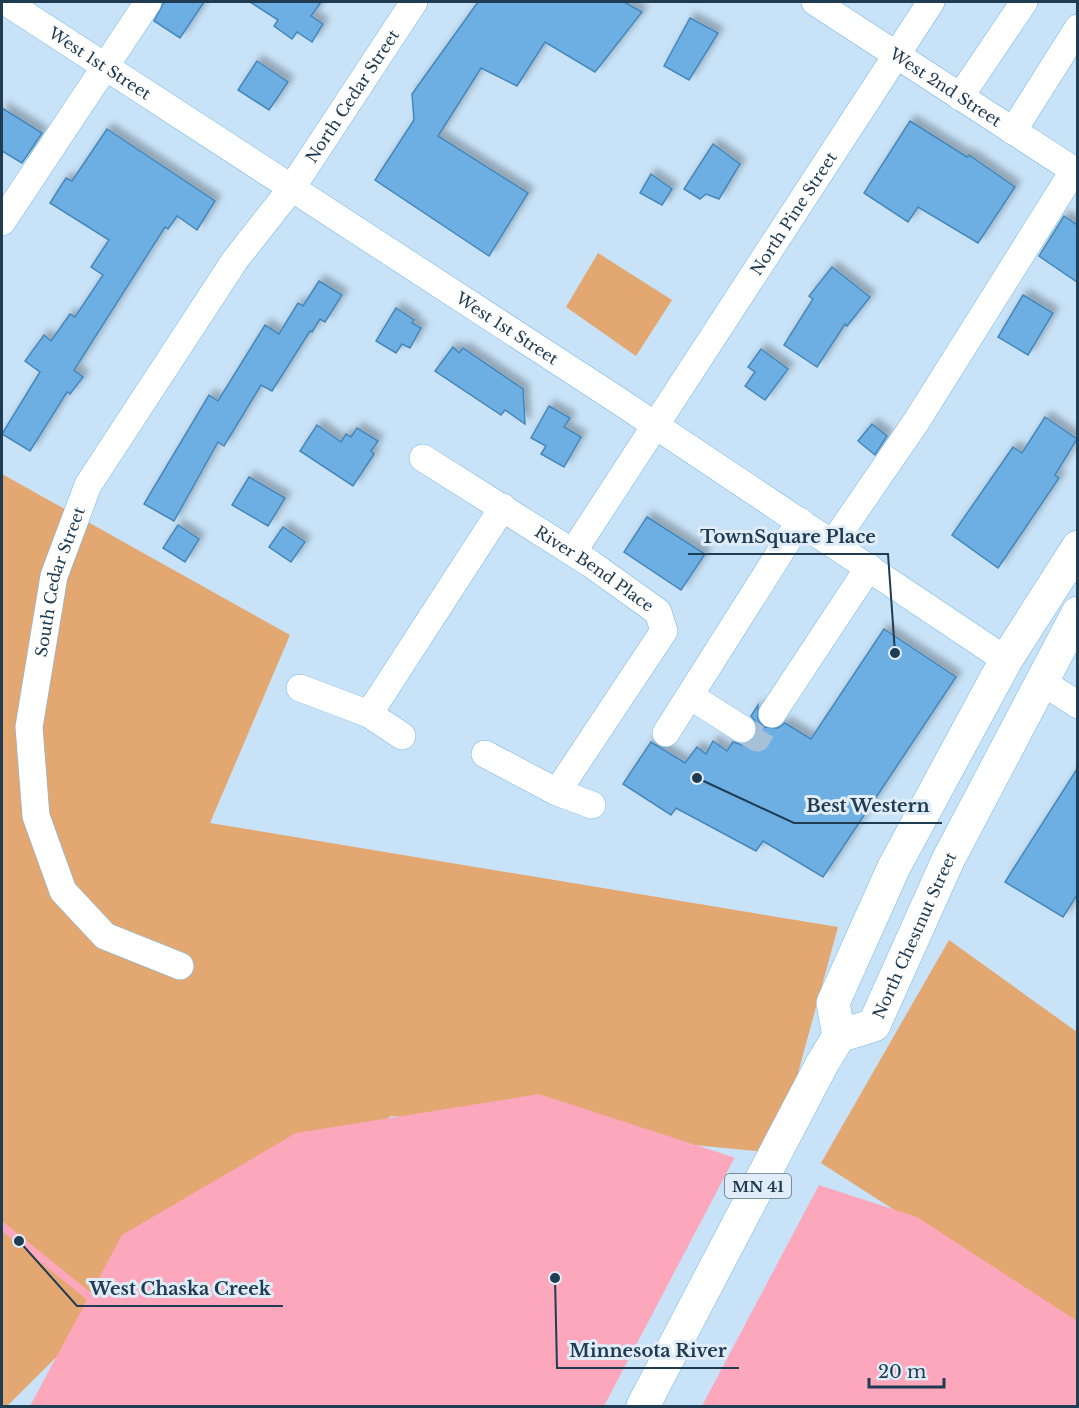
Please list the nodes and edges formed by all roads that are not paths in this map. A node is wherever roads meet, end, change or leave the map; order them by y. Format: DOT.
graph roads {
  1 [pos="6,2"];
  2 [pos="148,2"];
  3 [pos="414,2"];
  4 [pos="815,2"];
  5 [pos="931,2"];
  6 [pos="1024,2"];
  7 [pos="1077,28"];
  8 [pos="897,55"];
  9 [pos="106,66"];
  10 [pos="960,97"];
  11 [pos="1012,131"];
  12 [pos="1076,171"];
  13 [pos="291,189"];
  14 [pos="2,222"];
  15 [pos="656,425"];
  16 [pos="423,458"];
  17 [pos="503,507"];
  18 [pos="800,521"];
  19 [pos="833,543"];
  20 [pos="1077,548"];
  21 [pos="573,552"];
  22 [pos="869,567"];
  23 [pos="1077,613"];
  24 [pos="1006,660"];
  25 [pos="1041,681"];
  26 [pos="300,688"];
  27 [pos="690,696"];
  28 [pos="1077,705"];
  29 [pos="369,714"];
  30 [pos="772,714"];
  31 [pos="742,729"];
  32 [pos="666,733"];
  33 [pos="402,736"];
  34 [pos="485,754"];
  35 [pos="557,792"];
  36 [pos="592,805"];
  37 [pos="180,966"];
  38 [pos="839,1036"];
  39 [pos="643,1407"];
  1 -- 9 [label="street, West 1st Street"];
  2 -- 9 [label="street"];
  3 -- 13 [label="street, North Cedar Street"];
  4 -- 8 [label="street, West 2nd Street"];
  5 -- 8 [label="street, North Pine Street"];
  6 -- 10 [label="street"];
  7 -- 11 [label="street"];
  8 -- 10 [label="street, West 2nd Street"];
  8 -- 15 [label="street, North Pine Street"];
  9 -- 13 [label="street, West 1st Street"];
  9 -- 14 [label="street"];
  10 -- 11 [label="street, West 2nd Street"];
  11 -- 12 [label="street, West 2nd Street"];
  12 -- 19 [label="street"];
  13 -- 15 [label="street, West 1st Street"];
  13 -- 37 [label="street, South Cedar Street"];
  15 -- 18 [label="street, West 1st Street"];
  15 -- 21 [label="street, North Pine Street"];
  16 -- 17 [label="street, River Bend Place"];
  17 -- 21 [label="street, River Bend Place"];
  17 -- 29 [label="street"];
  18 -- 19 [label="street, West 1st Street"];
  18 -- 27 [label="street"];
  19 -- 22 [label="street, West 1st Street"];
  20 -- 24 [label="main road"];
  21 -- 35 [label="street, River Bend Place"];
  22 -- 24 [label="street, West 1st Street"];
  22 -- 30 [label="street"];
  23 -- 25 [label="main road, North Chestnut Street"];
  24 -- 38 [label="main road"];
  25 -- 28 [label="street"];
  25 -- 38 [label="main road, North Chestnut Street"];
  26 -- 29 [label="street"];
  27 -- 31 [label="street"];
  27 -- 32 [label="street"];
  29 -- 33 [label="street"];
  34 -- 35 [label="street"];
  35 -- 36 [label="street"];
  38 -- 39 [label="main road, MN 41"];
}
